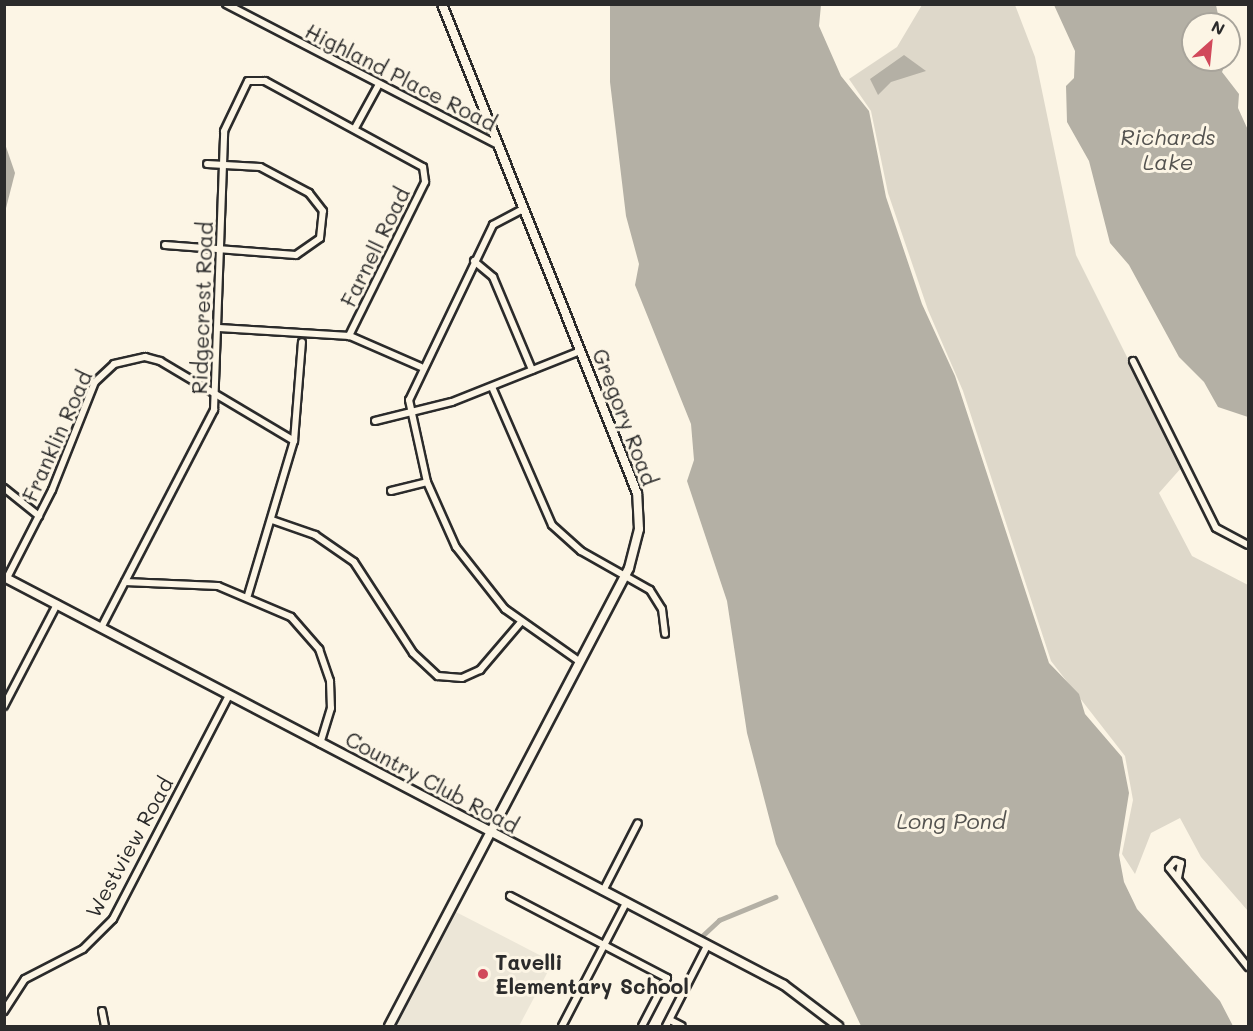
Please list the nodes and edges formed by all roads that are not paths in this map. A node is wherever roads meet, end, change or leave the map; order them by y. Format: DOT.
graph roads {
  1 [pos="226,4"];
  2 [pos="442,4"];
  3 [pos="378,86"];
  4 [pos="355,129"];
  5 [pos="498,145"];
  6 [pos="207,164"];
  7 [pos="222,165"];
  8 [pos="523,209"];
  9 [pos="165,245"];
  10 [pos="220,251"];
  11 [pos="474,261"];
  12 [pos="219,328"];
  13 [pos="349,336"];
  14 [pos="302,342"];
  15 [pos="580,351"];
  16 [pos="1133,361"];
  17 [pos="421,367"];
  18 [pos="532,370"];
  19 [pos="492,387"];
  20 [pos="217,394"];
  21 [pos="411,411"];
  22 [pos="375,421"];
  23 [pos="294,441"];
  24 [pos="427,482"];
  25 [pos="4,488"];
  26 [pos="391,491"];
  27 [pos="39,516"];
  28 [pos="272,520"];
  29 [pos="1248,545"];
  30 [pos="626,575"];
  31 [pos="6,578"];
  32 [pos="125,582"];
  33 [pos="248,595"];
  34 [pos="57,604"];
  35 [pos="521,622"];
  36 [pos="101,628"];
  37 [pos="665,634"];
  38 [pos="580,662"];
  39 [pos="230,695"];
  40 [pos="4,706"];
  41 [pos="320,743"];
  42 [pos="638,823"];
  43 [pos="490,833"];
  44 [pos="1178,878"];
  45 [pos="603,891"];
  46 [pos="510,896"];
  47 [pos="626,903"];
  48 [pos="604,945"];
  49 [pos="707,946"];
  50 [pos="1248,967"];
  51 [pos="4,1011"];
  52 [pos="102,1011"];
  53 [pos="668,1023"];
  54 [pos="105,1026"];
  55 [pos="389,1026"];
  56 [pos="562,1026"];
  57 [pos="642,1026"];
  58 [pos="682,1026"];
  59 [pos="838,1026"];
  1 -- 3 [label="street, Highland Place Road"];
  2 -- 5 [label="street, Gregory Road"];
  3 -- 4 [label="street"];
  3 -- 5 [label="street, Highland Place Road"];
  4 -- 7 [label="street, Ridgecrest Road"];
  4 -- 13 [label="street, Farnell Road"];
  5 -- 8 [label="street, Gregory Road"];
  6 -- 7 [label="street"];
  7 -- 10 [label="street, Ridgecrest Road"];
  7 -- 10 [label="street"];
  8 -- 11 [label="street"];
  8 -- 15 [label="street, Gregory Road"];
  9 -- 10 [label="street"];
  10 -- 12 [label="street, Ridgecrest Road"];
  11 -- 17 [label="street"];
  11 -- 18 [label="street"];
  12 -- 13 [label="street"];
  12 -- 20 [label="street, Ridgecrest Road"];
  13 -- 17 [label="street"];
  14 -- 23 [label="street"];
  15 -- 18 [label="street"];
  15 -- 30 [label="street, Gregory Road"];
  16 -- 29 [label="street"];
  17 -- 21 [label="street"];
  18 -- 19 [label="street"];
  19 -- 21 [label="street"];
  19 -- 30 [label="street"];
  20 -- 23 [label="street, Franklin Road"];
  20 -- 27 [label="street, Franklin Road"];
  20 -- 32 [label="street, Ridgecrest Road"];
  21 -- 22 [label="street"];
  21 -- 24 [label="street"];
  23 -- 28 [label="street"];
  24 -- 26 [label="street"];
  24 -- 35 [label="street"];
  25 -- 27 [label="street"];
  27 -- 31 [label="street, Franklin Road"];
  28 -- 33 [label="street"];
  28 -- 35 [label="street"];
  30 -- 37 [label="street"];
  30 -- 38 [label="street, Gregory Road"];
  31 -- 34 [label="street, Country Club Road"];
  32 -- 33 [label="street"];
  32 -- 36 [label="street, Ridgecrest Road"];
  33 -- 41 [label="street"];
  34 -- 36 [label="street, Country Club Road"];
  34 -- 40 [label="street"];
  35 -- 38 [label="street"];
  36 -- 39 [label="street, Country Club Road"];
  38 -- 43 [label="street, Gregory Road"];
  39 -- 41 [label="street, Country Club Road"];
  39 -- 51 [label="street, Westview Road"];
  41 -- 43 [label="street, Country Club Road"];
  42 -- 45 [label="street"];
  43 -- 45 [label="street, Country Club Road"];
  43 -- 55 [label="street, Gregory Road"];
  44 -- 50 [label="street"];
  45 -- 47 [label="street, Country Club Road"];
  46 -- 48 [label="street"];
  47 -- 48 [label="street"];
  47 -- 49 [label="street, Country Club Road"];
  48 -- 56 [label="street"];
  48 -- 57 [label="street"];
  49 -- 53 [label="street"];
  49 -- 59 [label="street, Country Club Road"];
  52 -- 54 [label="street"];
  53 -- 58 [label="street"];
}
